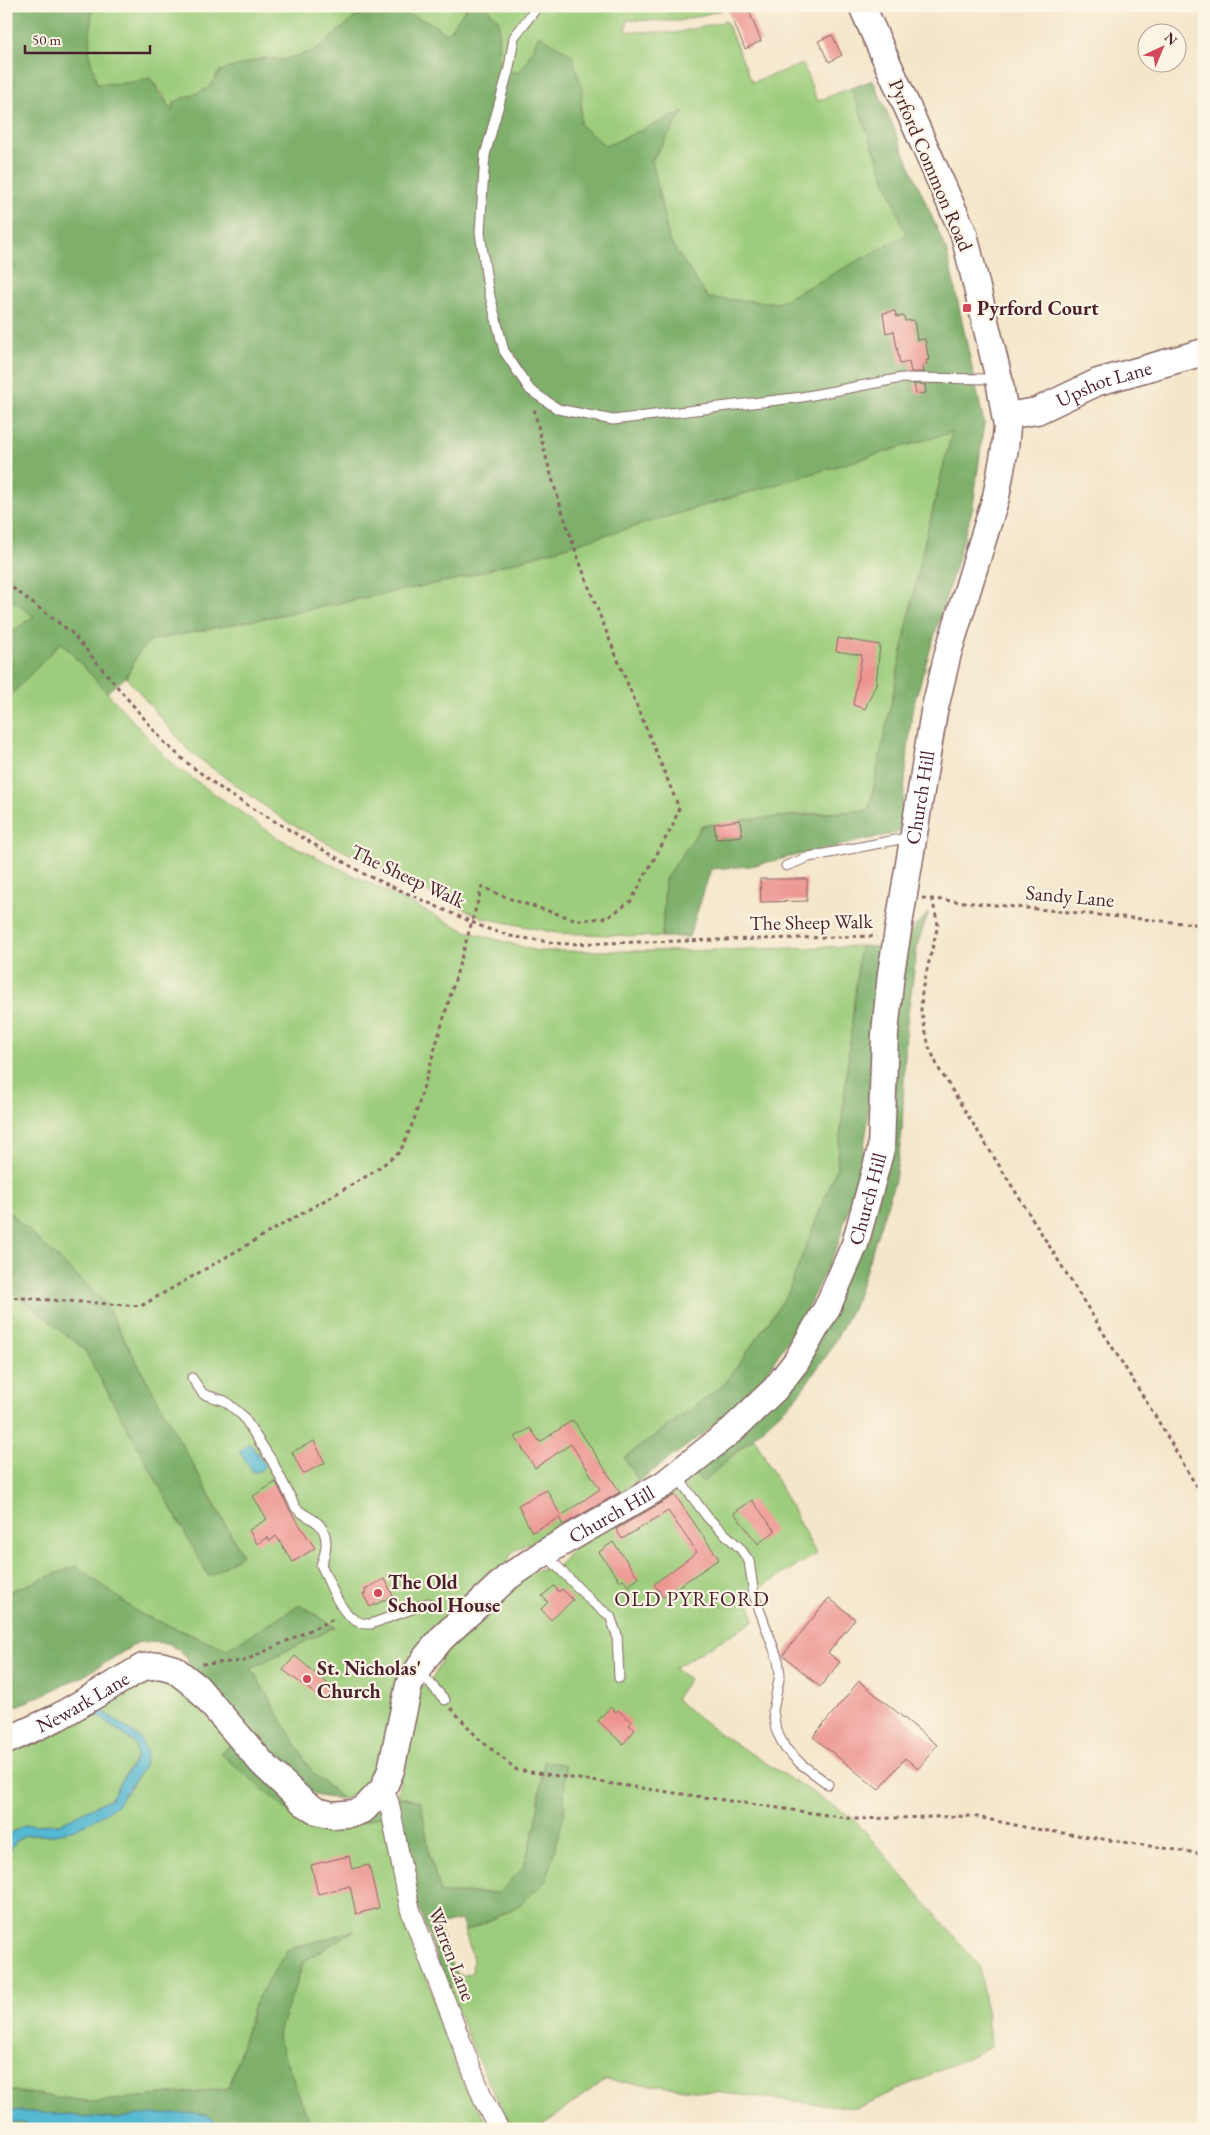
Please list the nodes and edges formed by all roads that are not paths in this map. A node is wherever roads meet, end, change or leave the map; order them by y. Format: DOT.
graph roads {
  1 [pos="538,6"];
  2 [pos="862,6"];
  3 [pos="1204,352"];
  4 [pos="999,378"];
  5 [pos="1006,416"];
  6 [pos="914,837"];
  7 [pos="786,866"];
  8 [pos="192,1378"];
  9 [pos="676,1475"];
  10 [pos="544,1553"];
  11 [pos="428,1603"];
  12 [pos="419,1671"];
  13 [pos="619,1678"];
  14 [pos="445,1700"];
  15 [pos="6,1741"];
  16 [pos="828,1784"];
  17 [pos="383,1789"];
  18 [pos="499,2129"];
  1 -- 4 [label="lane"];
  2 -- 4 [label="main road, Pyrford Common Road"];
  3 -- 5 [label="main road, Upshot Lane"];
  4 -- 5 [label="main road, Pyrford Common Road"];
  5 -- 6 [label="main road, Church Hill"];
  6 -- 7 [label="lane"];
  6 -- 9 [label="main road, Church Hill"];
  8 -- 11 [label="lane"];
  9 -- 10 [label="main road, Church Hill"];
  9 -- 16 [label="lane"];
  10 -- 12 [label="main road, Church Hill"];
  10 -- 13 [label="lane"];
  12 -- 14 [label="lane"];
  12 -- 17 [label="main road, Church Hill"];
  15 -- 17 [label="main road, Newark Lane"];
  17 -- 18 [label="street, Warren Lane"];
}
